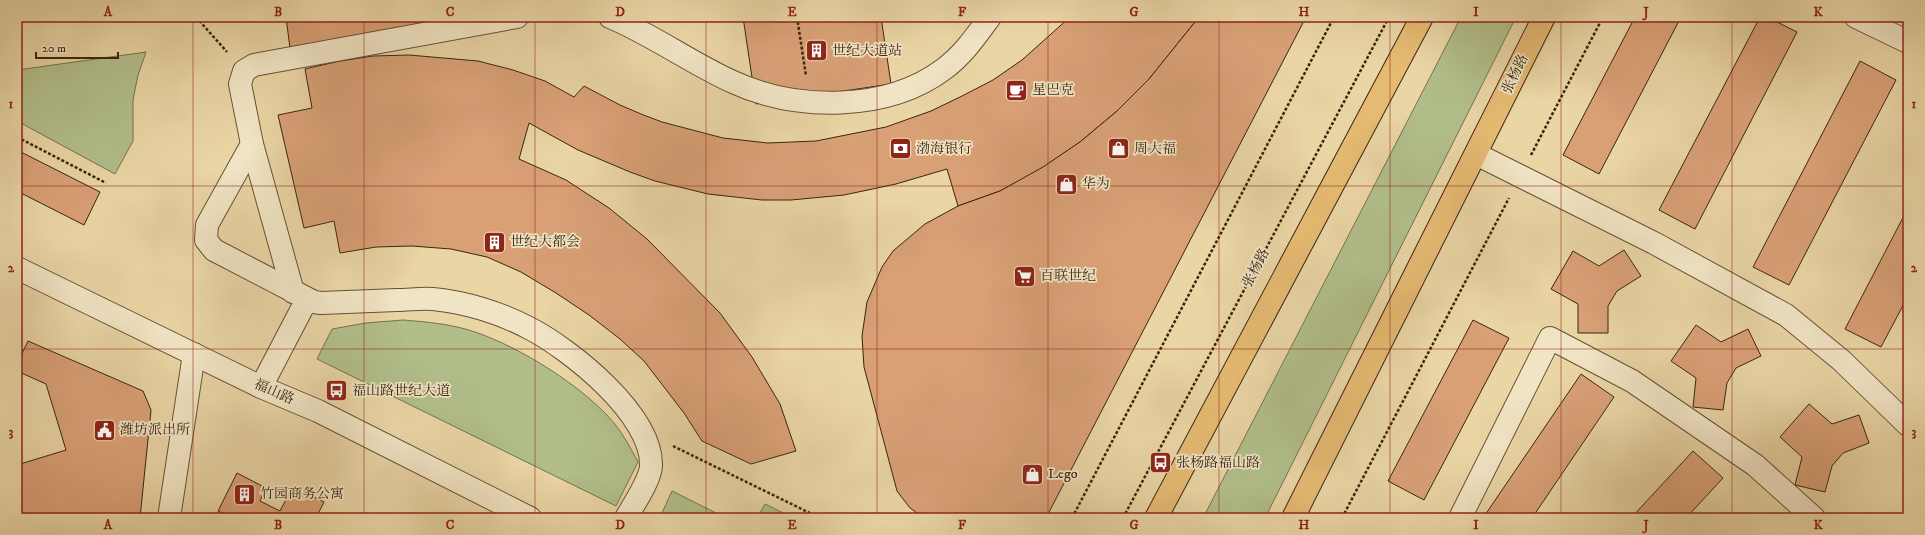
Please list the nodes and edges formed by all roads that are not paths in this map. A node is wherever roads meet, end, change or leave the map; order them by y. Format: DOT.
graph roads {
  1 [pos="517,17"];
  2 [pos="610,17"];
  3 [pos="990,17"];
  4 [pos="1422,17"];
  5 [pos="1544,17"];
  6 [pos="1856,17"];
  7 [pos="1908,42"];
  8 [pos="252,144"];
  9 [pos="1476,154"];
  10 [pos="17,268"];
  11 [pos="300,296"];
  12 [pos="194,354"];
  13 [pos="261,387"];
  14 [pos="1908,425"];
  15 [pos="169,518"];
  16 [pos="530,518"];
  17 [pos="626,518"];
  18 [pos="1156,518"];
  19 [pos="1293,518"];
  20 [pos="1460,518"];
  21 [pos="1814,518"];
  1 -- 8 [label="street"];
  2 -- 3 [label="street"];
  4 -- 18 [label="main road, 张杨路"];
  5 -- 9 [label="main road, 张杨路"];
  6 -- 7 [label="street"];
  8 -- 11 [label="street"];
  8 -- 11 [label="street"];
  9 -- 14 [label="street"];
  9 -- 19 [label="main road, 张杨路"];
  10 -- 12 [label="street, 福山路"];
  11 -- 13 [label="street"];
  11 -- 17 [label="street"];
  12 -- 13 [label="street, 福山路"];
  12 -- 15 [label="street"];
  13 -- 16 [label="street, 福山路"];
  20 -- 21 [label="street"];
}
